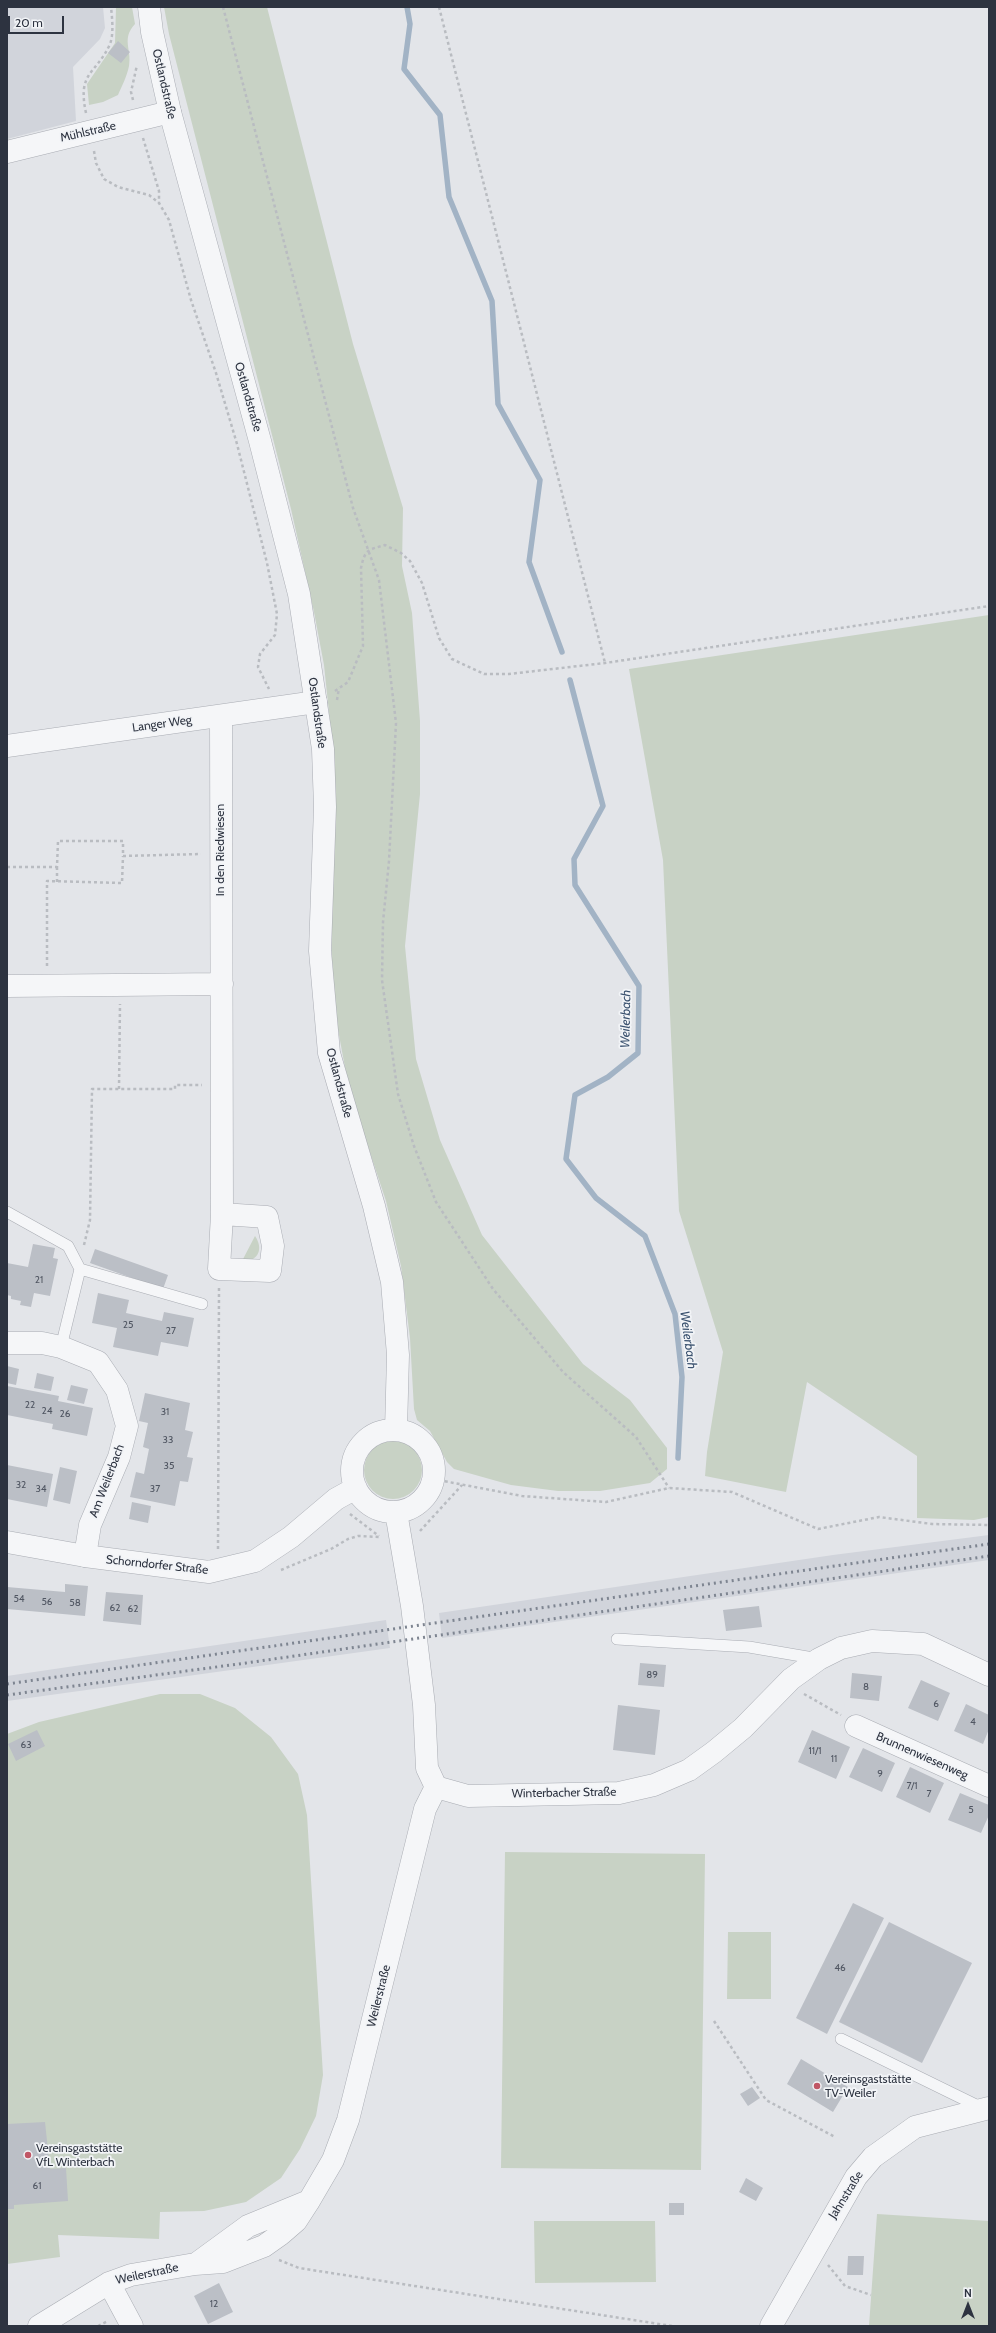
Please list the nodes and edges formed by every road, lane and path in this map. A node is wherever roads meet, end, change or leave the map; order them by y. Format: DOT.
graph roads {
  1 [pos="111,7"];
  2 [pos="149,7"];
  3 [pos="223,7"];
  4 [pos="439,7"];
  5 [pos="170,112"];
  6 [pos="137,120"];
  7 [pos="90,132"];
  8 [pos="7,152"];
  9 [pos="159,203"];
  10 [pos="368,550"];
  11 [pos="989,606"];
  12 [pos="605,663"];
  13 [pos="316,702"];
  14 [pos="279,707"];
  15 [pos="221,716"];
  16 [pos="7,746"];
  17 [pos="220,854"];
  18 [pos="123,856"];
  19 [pos="7,867"];
  20 [pos="57,867"];
  21 [pos="57,882"];
  22 [pos="222,984"];
  23 [pos="47,985"];
  24 [pos="7,986"];
  25 [pos="120,986"];
  26 [pos="222,1086"];
  27 [pos="119,1089"];
  28 [pos="7,1212"];
  29 [pos="222,1214"];
  30 [pos="80,1269"];
  31 [pos="218,1269"];
  32 [pos="202,1304"];
  33 [pos="7,1343"];
  34 [pos="61,1347"];
  35 [pos="396,1430"];
  36 [pos="433,1479"];
  37 [pos="462,1485"];
  38 [pos="356,1488"];
  39 [pos="669,1488"];
  40 [pos="336,1499"];
  41 [pos="396,1512"];
  42 [pos="989,1525"];
  43 [pos="390,1537"];
  44 [pos="7,1542"];
  45 [pos="85,1556"];
  46 [pos="218,1570"];
  47 [pos="279,1571"];
  48 [pos="617,1639"];
  49 [pos="819,1659"];
  50 [pos="989,1675"];
  51 [pos="785,1685"];
  52 [pos="856,1726"];
  53 [pos="989,1786"];
  54 [pos="436,1787"];
  55 [pos="714,2021"];
  56 [pos="841,2039"];
  57 [pos="986,2108"];
  58 [pos="835,2137"];
  59 [pos="309,2201"];
  60 [pos="264,2246"];
  61 [pos="814,2248"];
  62 [pos="196,2264"];
  63 [pos="109,2283"];
  64 [pos="871,2295"];
  65 [pos="39,2326"];
  66 [pos="132,2326"];
  67 [pos="672,2326"];
  68 [pos="771,2326"];
  1 -- 7 [label="path"];
  2 -- 5 [label="street, Ostlandstraße"];
  3 -- 10 [label="path"];
  4 -- 12 [label="path"];
  5 -- 6 [label="street, Mühlstraße"];
  5 -- 13 [label="street, Ostlandstraße"];
  6 -- 7 [label="street, Mühlstraße"];
  6 -- 9 [label="path"];
  7 -- 8 [label="street, Mühlstraße"];
  7 -- 9 [label="path"];
  9 -- 14 [label="path"];
  10 -- 12 [label="path"];
  10 -- 13 [label="path"];
  10 -- 39 [label="path"];
  11 -- 12 [label="path"];
  13 -- 14 [label="street, Langer Weg"];
  13 -- 35 [label="street, Ostlandstraße"];
  14 -- 15 [label="street, Langer Weg"];
  15 -- 16 [label="street, Langer Weg"];
  15 -- 17 [label="street, In den Riedwiesen"];
  17 -- 18 [label="path"];
  17 -- 22 [label="street, In den Riedwiesen"];
  18 -- 20 [label="path"];
  18 -- 21 [label="path"];
  19 -- 20 [label="path"];
  20 -- 21 [label="path"];
  21 -- 23 [label="path"];
  22 -- 25 [label="street"];
  22 -- 26 [label="street, In den Riedwiesen"];
  23 -- 24 [label="street"];
  23 -- 25 [label="street"];
  25 -- 27 [label="path"];
  26 -- 27 [label="path"];
  26 -- 29 [label="street, In den Riedwiesen"];
  27 -- 30 [label="path"];
  28 -- 30 [label="lane"];
  29 -- 31 [label="street, In den Riedwiesen"];
  29 -- 31 [label="street"];
  30 -- 32 [label="lane"];
  30 -- 34 [label="lane"];
  31 -- 46 [label="path"];
  33 -- 34 [label="street, Am Weilerbach"];
  34 -- 45 [label="street, Am Weilerbach"];
  35 -- 36 [label="street"];
  35 -- 38 [label="street"];
  36 -- 37 [label="path"];
  36 -- 41 [label="street"];
  37 -- 39 [label="path"];
  37 -- 43 [label="path"];
  38 -- 40 [label="street, Schorndorfer Straße"];
  38 -- 41 [label="street"];
  39 -- 42 [label="path"];
  40 -- 43 [label="path"];
  40 -- 46 [label="street, Schorndorfer Straße"];
  41 -- 43 [label="street"];
  43 -- 47 [label="path"];
  43 -- 54 [label="street"];
  44 -- 45 [label="street, Schorndorfer Straße"];
  45 -- 46 [label="street, Schorndorfer Straße"];
  48 -- 49 [label="lane"];
  49 -- 50 [label="street, Winterbacher Straße"];
  49 -- 51 [label="street, Winterbacher Straße"];
  51 -- 52 [label="path"];
  51 -- 54 [label="street, Winterbacher Straße"];
  52 -- 53 [label="street, Brunnenwiesenweg"];
  54 -- 59 [label="street, Weilerstraße"];
  55 -- 58 [label="path"];
  56 -- 57 [label="lane"];
  57 -- 61 [label="street, Jahnstraße"];
  59 -- 60 [label="street, Weilerstraße"];
  59 -- 62 [label="street, Weilerstraße"];
  60 -- 62 [label="street, Weilerstraße"];
  60 -- 67 [label="path"];
  61 -- 64 [label="path"];
  61 -- 68 [label="street, Jahnstraße"];
  62 -- 63 [label="street, Weilerstraße"];
  63 -- 65 [label="street, Weilerstraße"];
  63 -- 66 [label="street"];
}
